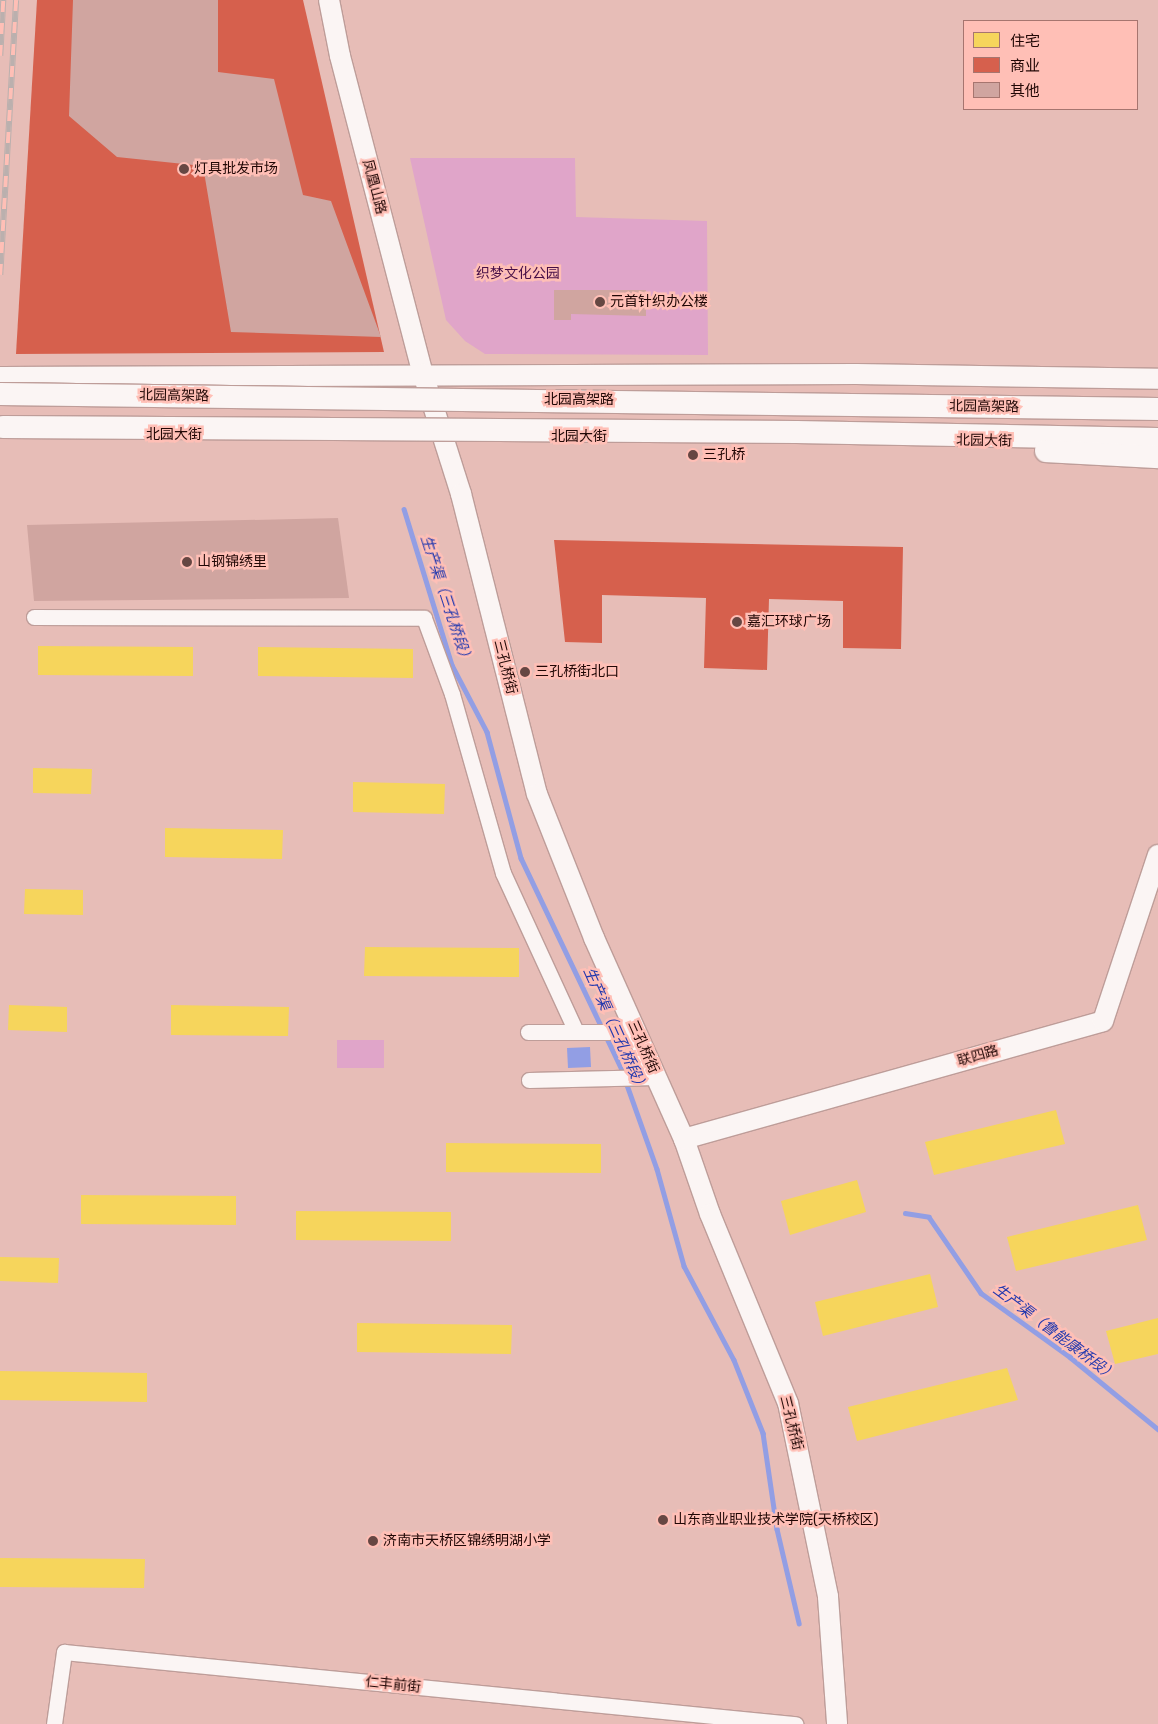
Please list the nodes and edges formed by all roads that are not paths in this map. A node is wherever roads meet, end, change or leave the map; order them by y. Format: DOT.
graph roads {
  1 [pos="329,0"];
  2 [pos="423,374"];
  3 [pos="0,377"];
  4 [pos="1158,379"];
  5 [pos="0,394"];
  6 [pos="1158,409"];
  7 [pos="1,430"];
  8 [pos="796,432"];
  9 [pos="444,438"];
  10 [pos="1158,439"];
  11 [pos="1158,444"];
  12 [pos="1158,457"];
  13 [pos="34,617"];
  14 [pos="1158,854"];
  15 [pos="528,1032"];
  16 [pos="576,1032"];
  17 [pos="636,1032"];
  18 [pos="656,1076"];
  19 [pos="528,1080"];
  20 [pos="684,1139"];
  21 [pos="54,1724"];
  22 [pos="795,1724"];
  23 [pos="837,1724"];
  1 -- 2 [label="main road, 凤凰山路"];
  2 -- 3 [label="main road"];
  2 -- 4 [label="main road"];
  2 -- 9 [label="main road, 三孔桥街"];
  5 -- 6 [label="highway, 北园高架路, bridge"];
  7 -- 8 [label="highway, bridge"];
  7 -- 9 [label="main road, 北园大街"];
  8 -- 10 [label="highway, bridge"];
  8 -- 12 [label="highway, bridge"];
  9 -- 11 [label="main road, 北园大街"];
  9 -- 17 [label="main road, 三孔桥街"];
  13 -- 16 [label="street"];
  14 -- 20 [label="main road, 联四路"];
  15 -- 16 [label="street"];
  16 -- 17 [label="street"];
  17 -- 18 [label="main road, 三孔桥街"];
  18 -- 19 [label="street"];
  18 -- 20 [label="main road, 三孔桥街"];
  20 -- 23 [label="main road, 三孔桥街"];
  21 -- 22 [label="street, 仁丰前街"];
}
